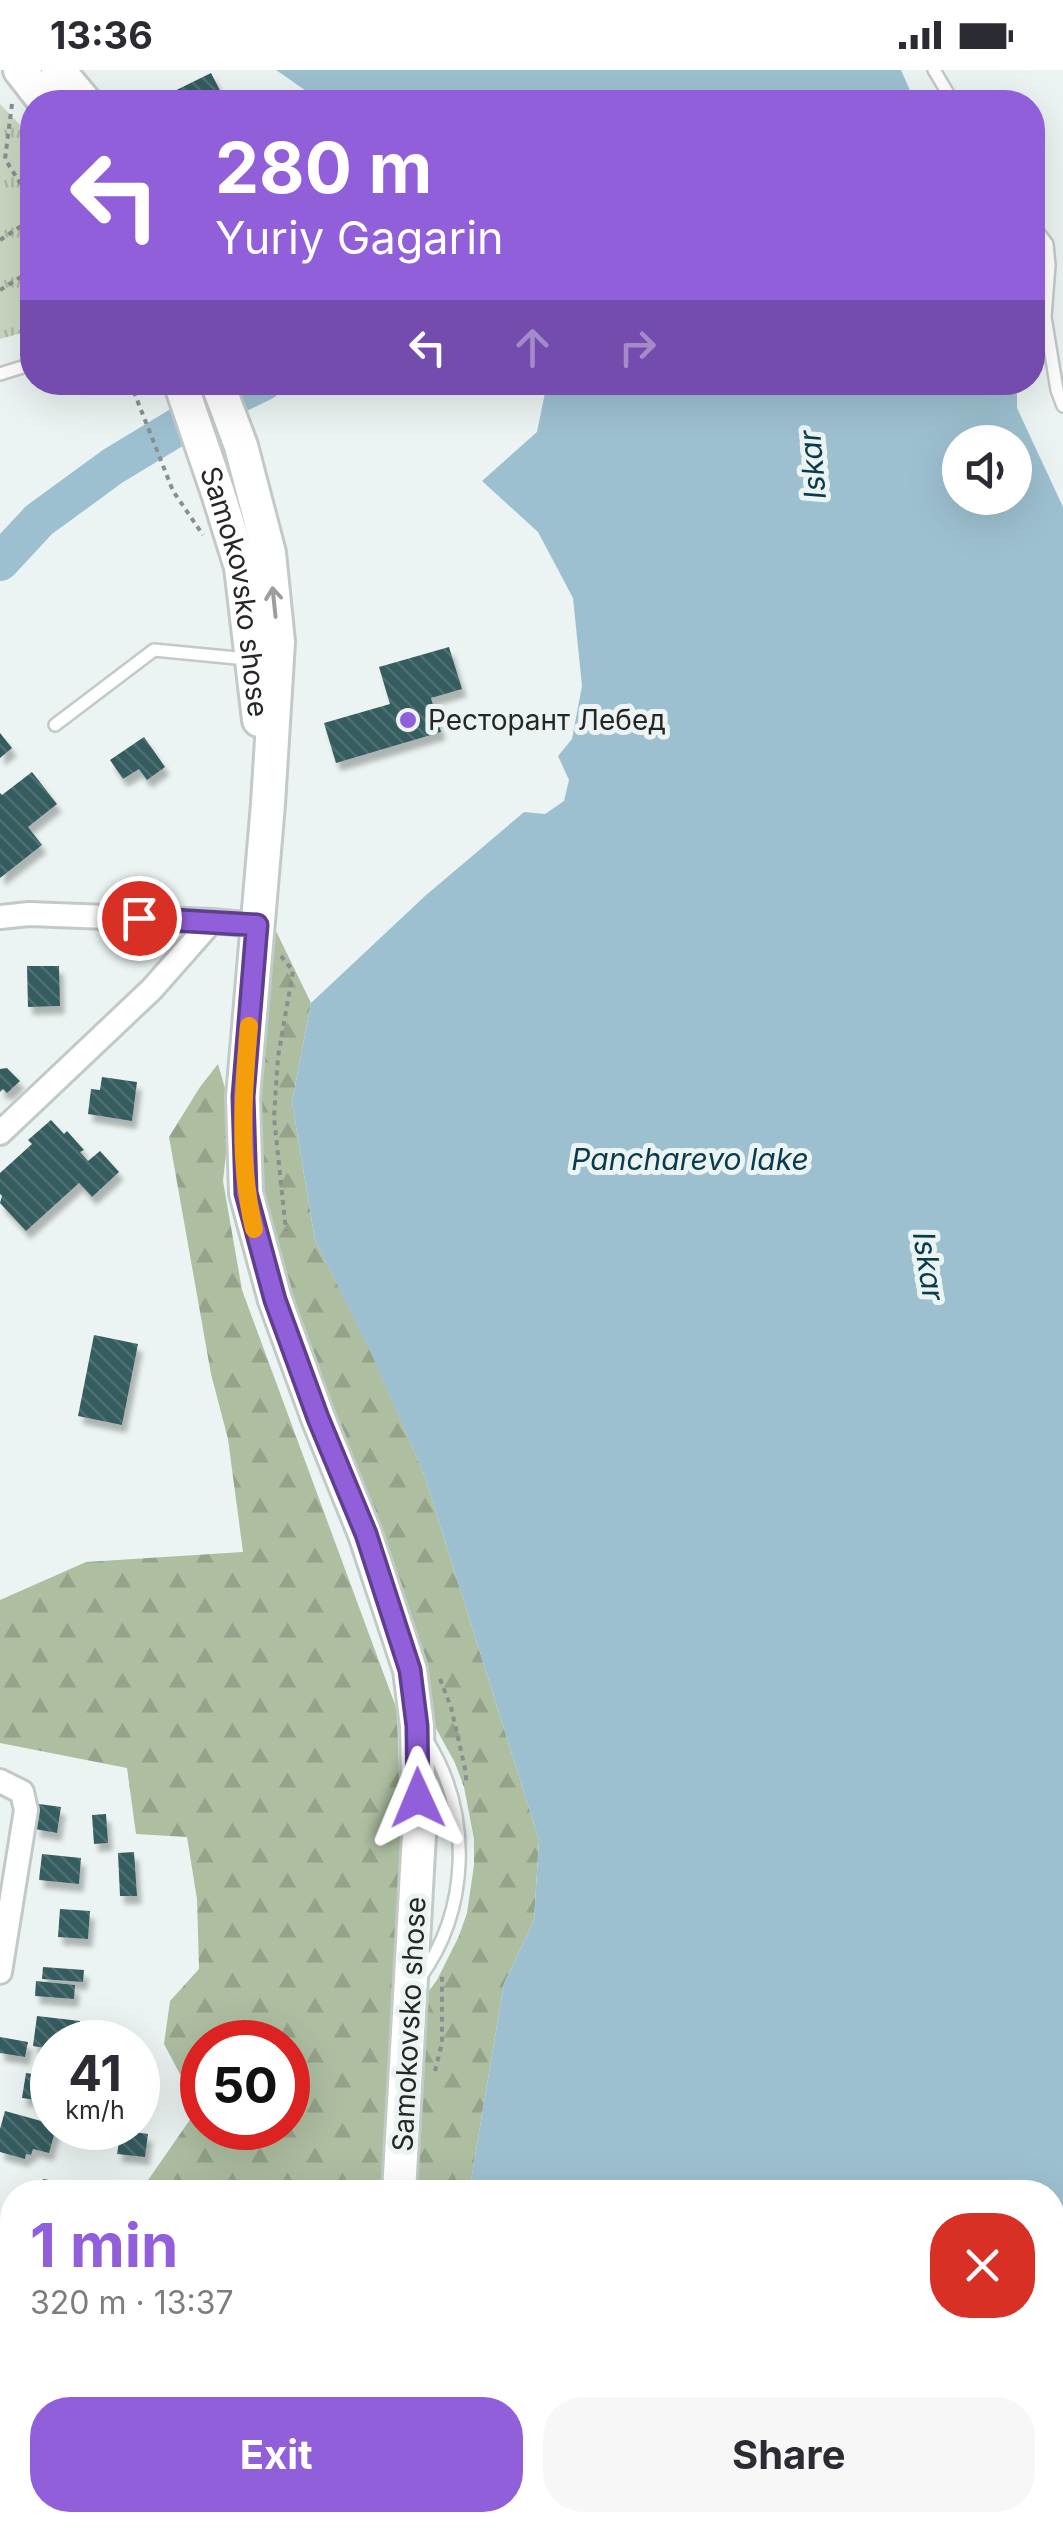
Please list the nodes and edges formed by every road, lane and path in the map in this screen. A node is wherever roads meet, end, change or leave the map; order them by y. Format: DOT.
graph roads {
  1 [pos="20,70"];
  2 [pos="58,70"];
  3 [pos="36,90"];
  4 [pos="75,90"];
  5 [pos="12,106"];
  6 [pos="2,161"];
  7 [pos="20,186"];
  8 [pos="1045,243"];
  9 [pos="1045,318"];
  10 [pos="1045,318"];
  11 [pos="135,395"];
  12 [pos="184,395"];
  13 [pos="223,395"];
  14 [pos="1063,406"];
  15 [pos="173,490"];
  16 [pos="251,660"];
  17 [pos="55,725"];
  18 [pos="268,804"];
  19 [pos="0,917"];
  20 [pos="212,921"];
  21 [pos="257,925"];
  22 [pos="0,1134"];
  23 [pos="288,1246"];
  24 [pos="438,1672"];
  25 [pos="417,1726"];
  26 [pos="0,1781"];
  27 [pos="450,1791"];
  28 [pos="0,1972"];
  29 [pos="411,1990"];
  30 [pos="400,2180"];
  1 -- 3 [label="main road"];
  2 -- 4 [label="main road"];
  5 -- 6 [label="path"];
  6 -- 7 [label="path"];
  8 -- 10 [label="lane"];
  9 -- 14 [label="lane"];
  11 -- 15 [label="path"];
  12 -- 16 [label="main road, Samokovsko shose"];
  18 -- 13 [label="main road, Samokovsko shose, one-way"];
  16 -- 17 [label="lane"];
  16 -- 18 [label="main road, Samokovsko shose"];
  18 -- 21 [label="main road, Samokovsko shose"];
  19 -- 20 [label="street"];
  20 -- 21 [label="street"];
  20 -- 22 [label="street"];
  21 -- 23 [label="path"];
  21 -- 25 [label="main road, Samokovsko shose"];
  24 -- 27 [label="path"];
  25 -- 27 [label="lane"];
  25 -- 29 [label="main road, Samokovsko shose"];
  26 -- 28 [label="street"];
  27 -- 29 [label="lane"];
  29 -- 30 [label="main road, Samokovsko shose"];
}
